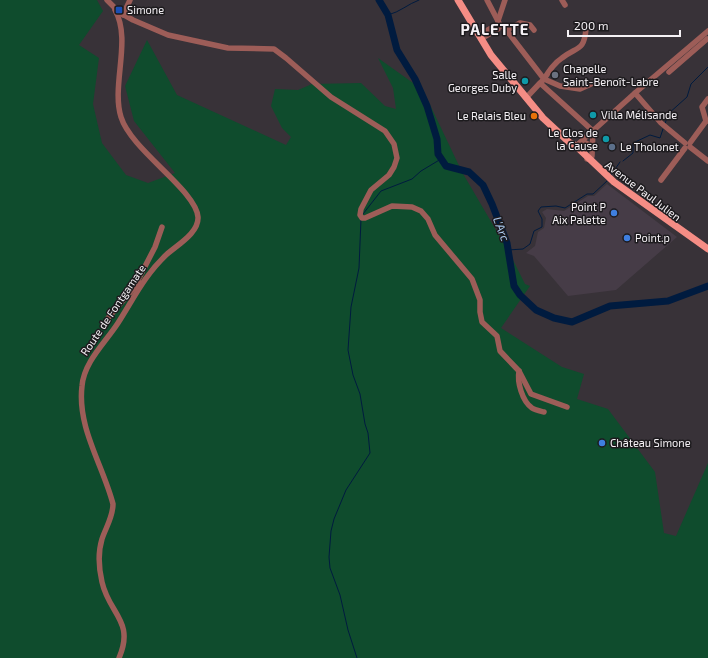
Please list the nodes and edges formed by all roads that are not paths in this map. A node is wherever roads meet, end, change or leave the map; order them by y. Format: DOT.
graph roads {
  1 [pos="107,0"];
  2 [pos="130,0"];
  3 [pos="458,0"];
  4 [pos="487,0"];
  5 [pos="505,0"];
  6 [pos="113,6"];
  7 [pos="123,15"];
  8 [pos="500,25"];
  9 [pos="586,29"];
  10 [pos="534,30"];
  11 [pos="707,36"];
  12 [pos="480,37"];
  13 [pos="675,63"];
  14 [pos="669,72"];
  15 [pos="542,81"];
  16 [pos="591,84"];
  17 [pos="635,93"];
  18 [pos="526,98"];
  19 [pos="708,99"];
  20 [pos="707,121"];
  21 [pos="593,131"];
  22 [pos="687,145"];
  23 [pos="575,147"];
  24 [pos="593,147"];
  25 [pos="591,159"];
  26 [pos="708,161"];
  27 [pos="611,180"];
  28 [pos="662,180"];
  29 [pos="162,227"];
  30 [pos="708,250"];
  31 [pos="139,287"];
  32 [pos="108,318"];
  33 [pos="519,371"];
  34 [pos="567,407"];
  35 [pos="544,412"];
  36 [pos="119,658"];
  1 -- 6 [label="street"];
  2 -- 7 [label="street"];
  3 -- 12 [label="main road, Avenue Paul Julien"];
  4 -- 8 [label="street"];
  5 -- 8 [label="street"];
  6 -- 7 [label="street"];
  6 -- 31 [label="street, Route de Fontgamate"];
  7 -- 33 [label="street"];
  8 -- 10 [label="street"];
  8 -- 12 [label="street"];
  8 -- 15 [label="street"];
  9 -- 15 [label="street"];
  11 -- 13 [label="street"];
  12 -- 18 [label="main road, Avenue Paul Julien"];
  13 -- 14 [label="street"];
  13 -- 17 [label="street"];
  15 -- 16 [label="street"];
  15 -- 18 [label="street"];
  15 -- 21 [label="street"];
  17 -- 21 [label="street"];
  17 -- 22 [label="street"];
  18 -- 23 [label="main road, Avenue Paul Julien"];
  19 -- 20 [label="street"];
  20 -- 22 [label="street"];
  21 -- 23 [label="street"];
  21 -- 24 [label="street"];
  22 -- 26 [label="street"];
  22 -- 28 [label="street"];
  23 -- 24 [label="street"];
  23 -- 25 [label="main road, Avenue Paul Julien"];
  23 -- 27 [label="main road, Avenue Paul Julien"];
  24 -- 25 [label="street"];
  25 -- 27 [label="main road, Avenue Paul Julien"];
  27 -- 30 [label="main road, Avenue Paul Julien"];
  29 -- 31 [label="street"];
  31 -- 32 [label="street"];
  31 -- 36 [label="street, Route de Fontgamate"];
  33 -- 34 [label="street"];
  33 -- 35 [label="street"];
}
